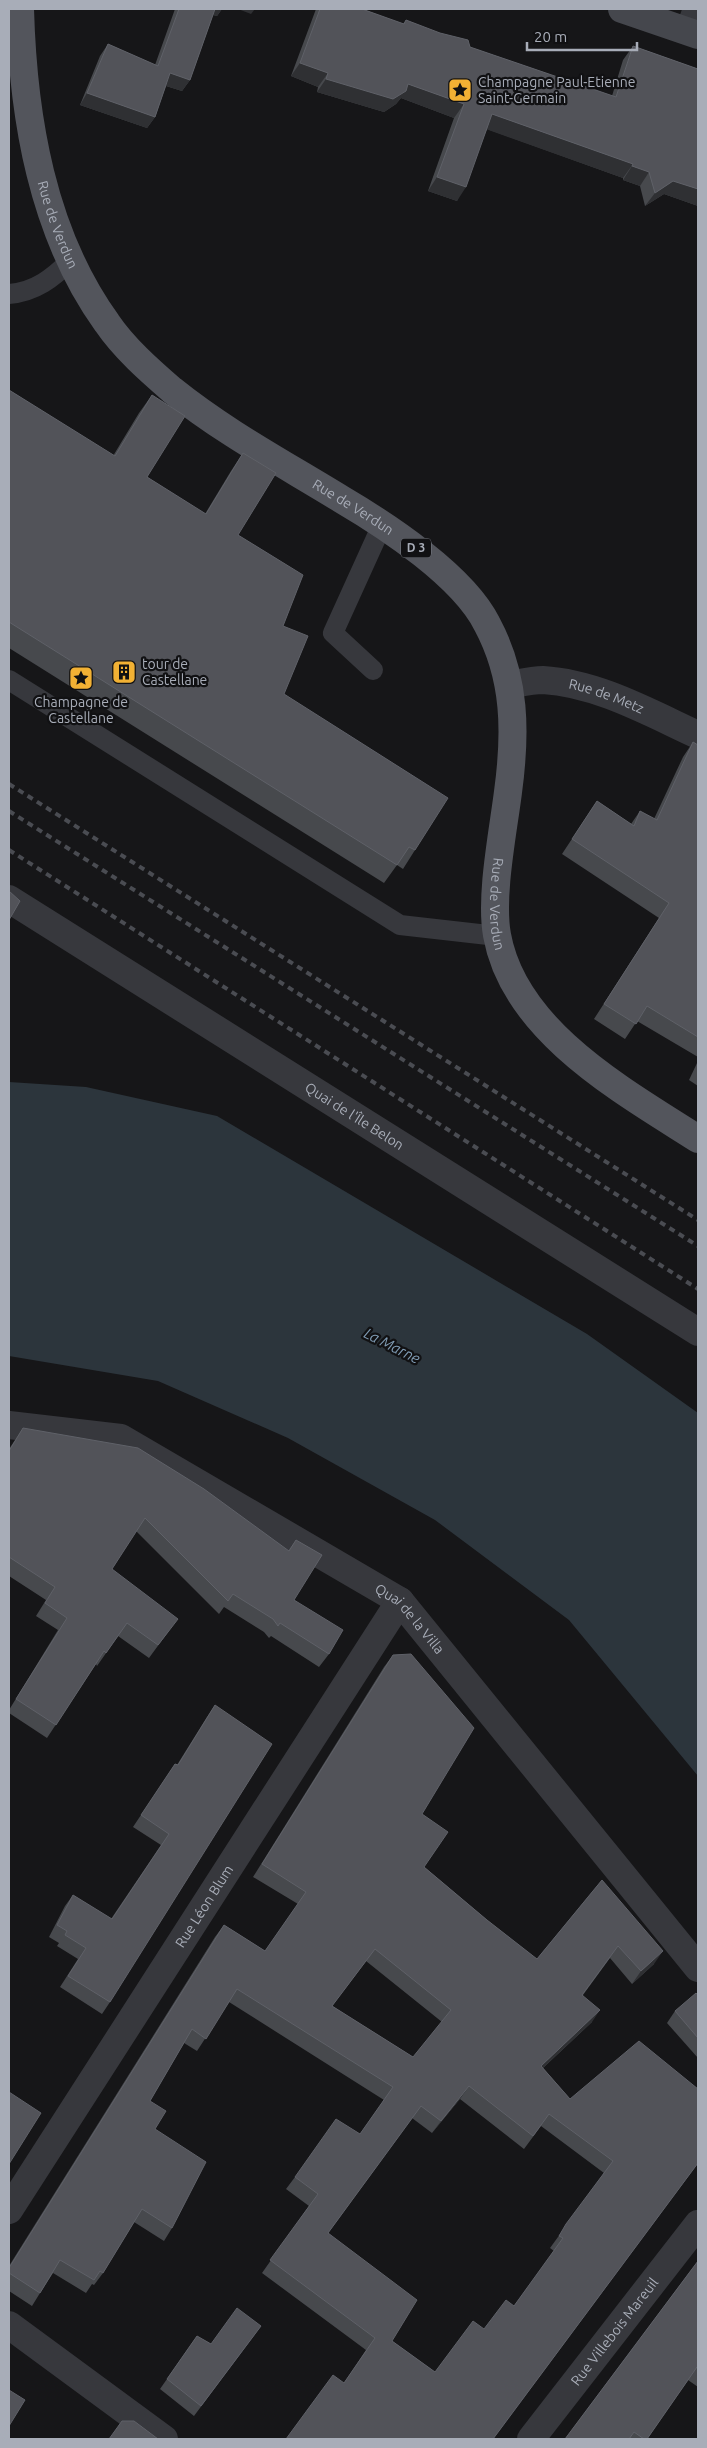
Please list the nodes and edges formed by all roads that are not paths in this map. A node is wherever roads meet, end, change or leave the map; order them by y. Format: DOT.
graph roads {
  1 [pos="20,9"];
  2 [pos="622,9"];
  3 [pos="695,25"];
  4 [pos="71,260"];
  5 [pos="9,294"];
  6 [pos="382,524"];
  7 [pos="373,670"];
  8 [pos="9,680"];
  9 [pos="509,685"];
  10 [pos="698,735"];
  11 [pos="9,899"];
  12 [pos="497,936"];
  13 [pos="698,1139"];
  14 [pos="698,1332"];
  15 [pos="9,1425"];
  16 [pos="400,1601"];
  17 [pos="698,1968"];
  18 [pos="9,2210"];
  19 [pos="698,2224"];
  20 [pos="9,2326"];
  21 [pos="164,2439"];
  22 [pos="531,2439"];
  1 -- 4 [label="main road, Rue de Verdun / D 3"];
  2 -- 3 [label="main road"];
  4 -- 5 [label="lane"];
  4 -- 6 [label="main road, Rue de Verdun / D 3"];
  6 -- 7 [label="lane"];
  6 -- 9 [label="main road, Rue de Verdun / D 3"];
  8 -- 12 [label="lane"];
  9 -- 10 [label="street, Rue de Metz"];
  9 -- 12 [label="main road, Rue de Verdun / D 3"];
  11 -- 14 [label="street, Quai de l'Île Belon"];
  12 -- 13 [label="main road, Rue de Verdun / D 3"];
  15 -- 16 [label="street, Quai de la Villa"];
  16 -- 17 [label="street, Quai de la Villa"];
  16 -- 18 [label="street, Rue Léon Blum"];
  19 -- 22 [label="street, Rue Villebois Mareuil"];
  20 -- 21 [label="street"];
}
